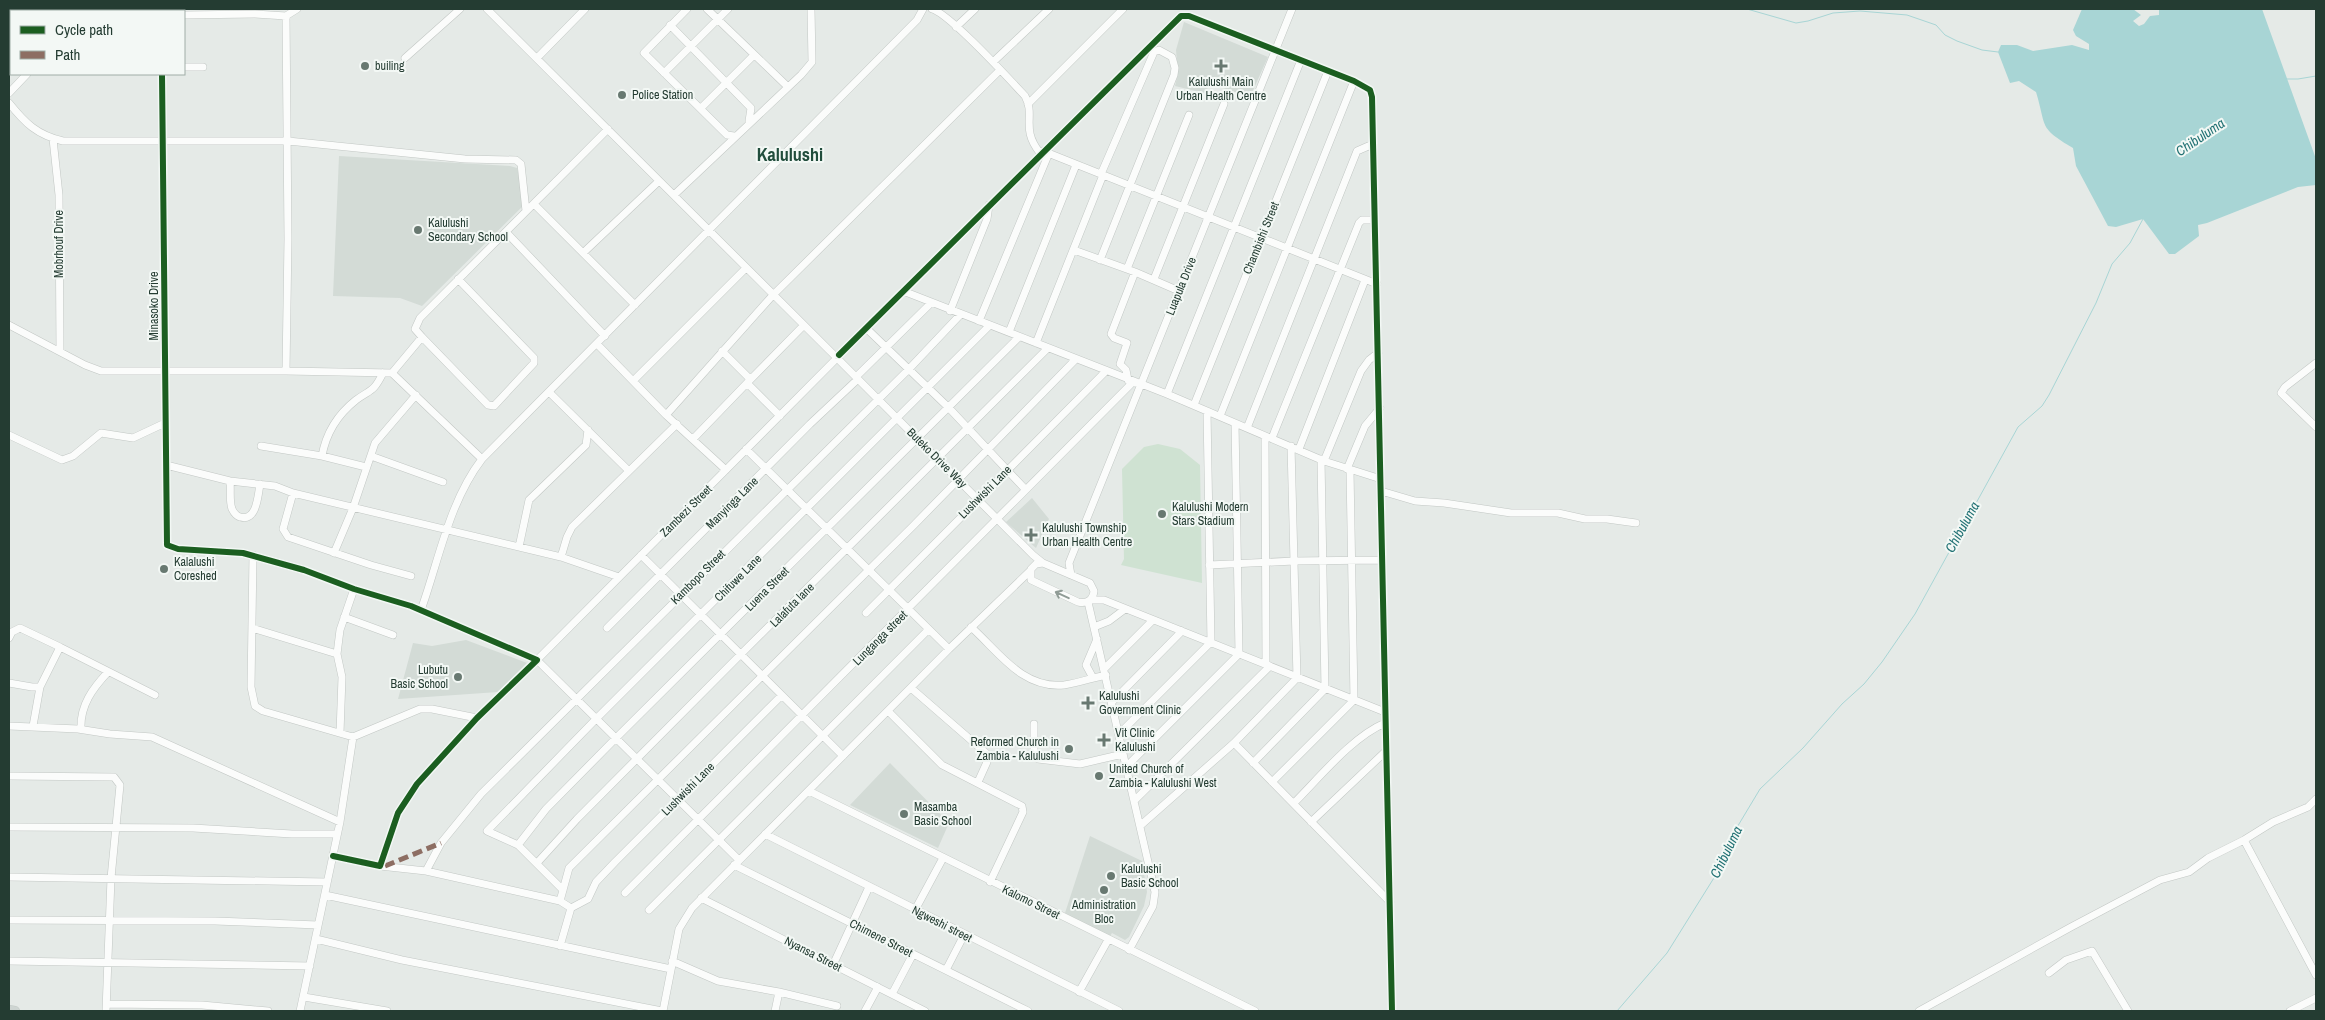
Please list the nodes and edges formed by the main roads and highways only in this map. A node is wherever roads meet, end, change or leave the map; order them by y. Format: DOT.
graph roads {
  1 [pos="9,1010"];
  2 [pos="15,1011"];
  1 -- 2 [label="main road"];
}
